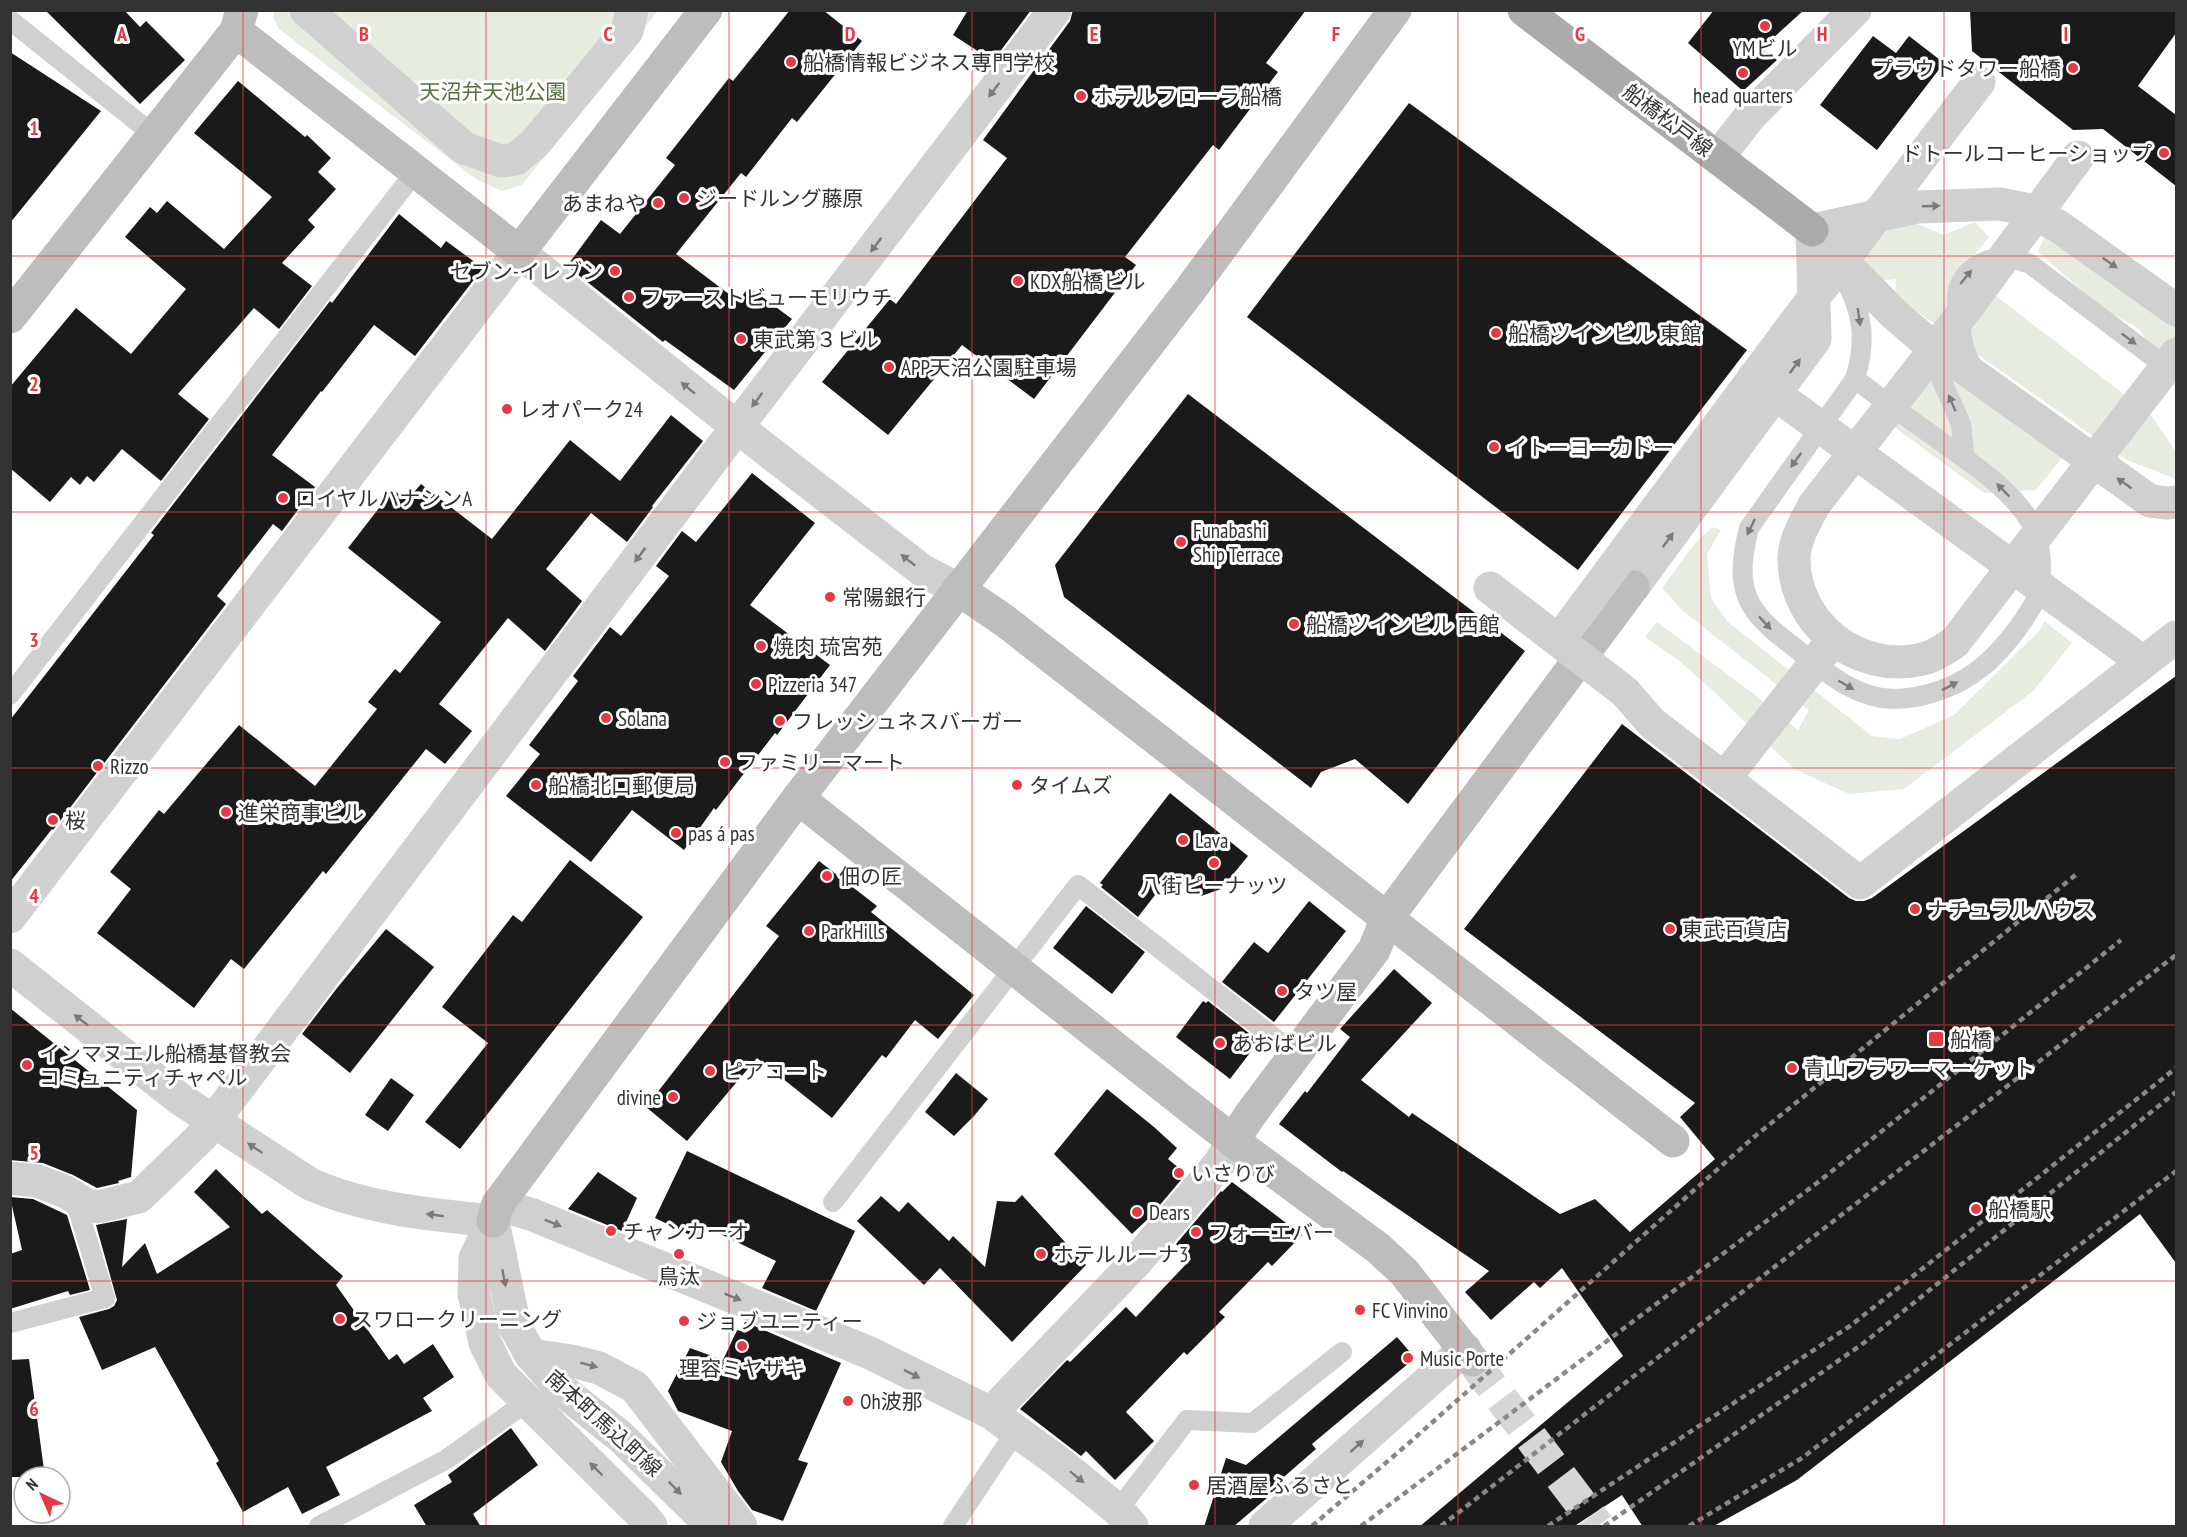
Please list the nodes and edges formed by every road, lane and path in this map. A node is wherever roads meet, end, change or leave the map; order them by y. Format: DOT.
graph roads {
  1 [pos="306,10"];
  2 [pos="632,10"];
  3 [pos="706,10"];
  4 [pos="1056,10"];
  5 [pos="1395,10"];
  6 [pos="1524,10"];
  7 [pos="1855,10"];
  8 [pos="10,20"];
  9 [pos="239,21"];
  10 [pos="1979,82"];
  11 [pos="154,135"];
  12 [pos="1718,157"];
  13 [pos="2078,157"];
  14 [pos="416,171"];
  15 [pos="1812,230"];
  16 [pos="519,252"];
  17 [pos="2176,310"];
  18 [pos="10,317"];
  19 [pos="2176,354"];
  20 [pos="2176,375"];
  21 [pos="1753,378"];
  22 [pos="1855,379"];
  23 [pos="1989,387"];
  24 [pos="737,427"];
  25 [pos="1855,453"];
  26 [pos="1965,459"];
  27 [pos="2176,502"];
  28 [pos="2014,567"];
  29 [pos="1490,588"];
  30 [pos="958,589"];
  31 [pos="2176,637"];
  32 [pos="1559,640"];
  33 [pos="1833,640"];
  34 [pos="2144,662"];
  35 [pos="10,695"];
  36 [pos="1724,779"];
  37 [pos="798,798"];
  38 [pos="10,917"];
  39 [pos="1387,918"];
  40 [pos="10,965"];
  41 [pos="1014,967"];
  42 [pos="1295,1054"];
  43 [pos="214,1120"];
  44 [pos="1233,1141"];
  45 [pos="1673,1141"];
  46 [pos="10,1178"];
  47 [pos="74,1196"];
  48 [pos="833,1202"];
  49 [pos="495,1212"];
  50 [pos="10,1323"];
  51 [pos="1342,1352"];
  52 [pos="531,1355"];
  53 [pos="528,1401"];
  54 [pos="1004,1422"];
  55 [pos="1125,1518"];
  56 [pos="646,1523"];
  57 [pos="319,1527"];
  58 [pos="712,1527"];
  59 [pos="741,1527"];
  60 [pos="953,1527"];
  61 [pos="1265,1527"];
  1 -- 2 [label="street"];
  3 -- 16 [label="street"];
  4 -- 24 [label="street, one-way"];
  5 -- 30 [label="street"];
  6 -- 12 [label="main road, 船橋松戸線"];
  7 -- 12 [label="street"];
  8 -- 11 [label="lane"];
  9 -- 11 [label="street"];
  9 -- 14 [label="street"];
  10 -- 21 [label="street, bridge"];
  11 -- 18 [label="street"];
  12 -- 15 [label="main road, 船橋松戸線"];
  13 -- 25 [label="street, bridge"];
  14 -- 16 [label="street"];
  14 -- 35 [label="lane"];
  15 -- 17 [label="street, one-way"];
  15 -- 22 [label="lane, one-way"];
  15 -- 23 [label="street"];
  26 -- 15 [label="lane, one-way"];
  39 -- 15 [label="street, one-way"];
  24 -- 16 [label="street, one-way"];
  16 -- 38 [label="street"];
  19 -- 28 [label="street, bridge"];
  23 -- 20 [label="lane, one-way"];
  21 -- 25 [label="street, bridge"];
  21 -- 32 [label="street, bridge"];
  22 -- 26 [label="lane"];
  22 -- 26 [label="lane, one-way"];
  27 -- 23 [label="street, one-way"];
  30 -- 24 [label="street, one-way"];
  24 -- 43 [label="street, one-way"];
  25 -- 28 [label="street, bridge"];
  25 -- 33 [label="street, bridge"];
  28 -- 33 [label="street, bridge"];
  28 -- 34 [label="street, bridge"];
  29 -- 32 [label="street, bridge"];
  30 -- 37 [label="street"];
  30 -- 39 [label="street"];
  31 -- 34 [label="street, bridge"];
  32 -- 36 [label="street, bridge"];
  33 -- 36 [label="street, bridge"];
  34 -- 36 [label="street, bridge"];
  37 -- 41 [label="street"];
  37 -- 49 [label="street"];
  39 -- 42 [label="street"];
  39 -- 45 [label="street"];
  43 -- 40 [label="street, one-way"];
  41 -- 42 [label="lane"];
  41 -- 44 [label="street"];
  41 -- 48 [label="lane"];
  42 -- 44 [label="street"];
  43 -- 47 [label="street"];
  49 -- 43 [label="street, one-way"];
  44 -- 54 [label="street"];
  61 -- 44 [label="street, one-way"];
  46 -- 47 [label="street"];
  47 -- 50 [label="lane"];
  49 -- 52 [label="street, 南本町馬込町線, one-way"];
  49 -- 53 [label="street, 南本町馬込町線"];
  49 -- 54 [label="street, one-way"];
  51 -- 55 [label="lane"];
  52 -- 58 [label="street, 南本町馬込町線, one-way"];
  52 -- 59 [label="street, one-way"];
  56 -- 53 [label="street, 南本町馬込町線, one-way"];
  53 -- 57 [label="lane"];
  54 -- 55 [label="street, one-way"];
  54 -- 60 [label="lane"];
}
